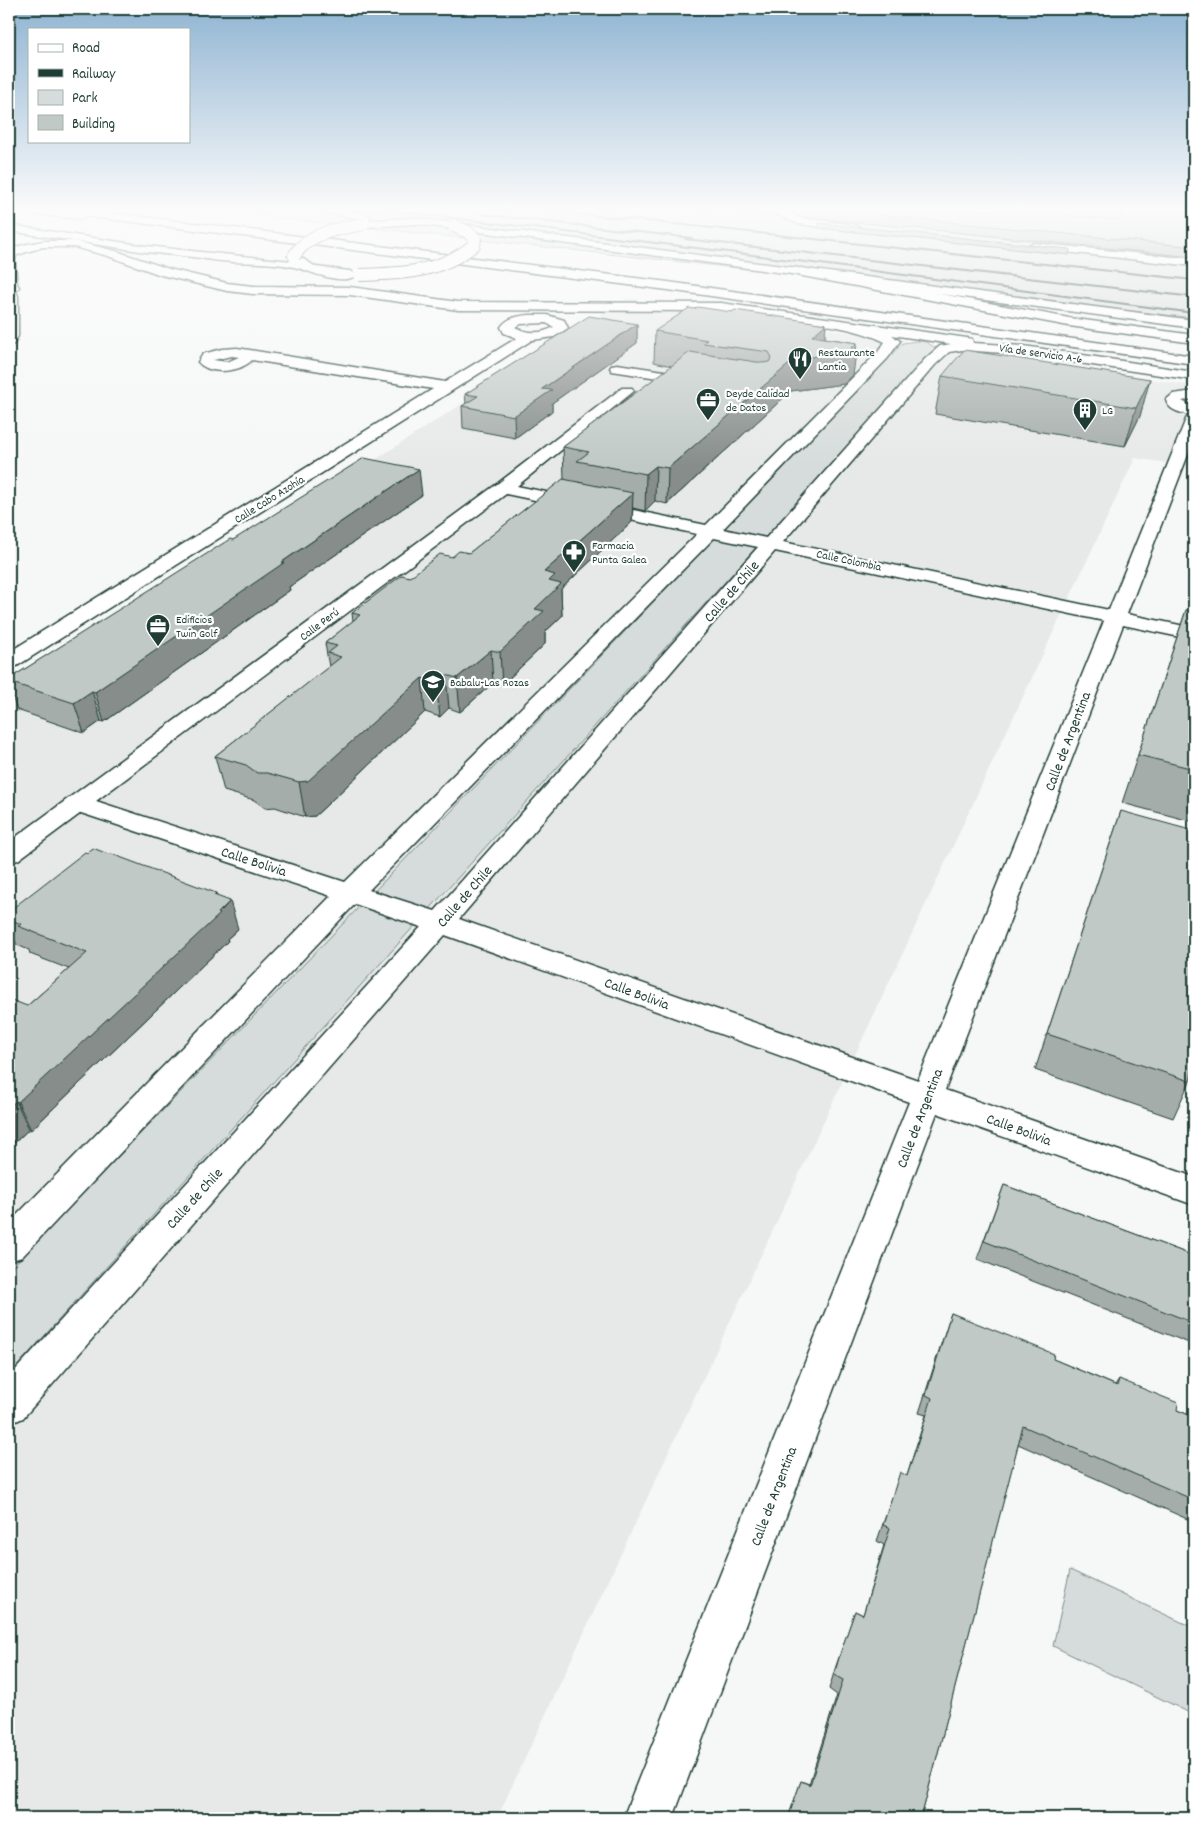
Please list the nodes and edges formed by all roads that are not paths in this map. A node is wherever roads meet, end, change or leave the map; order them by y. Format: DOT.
graph roads {
  1 [pos="12,295"];
  2 [pos="377,295"];
  3 [pos="410,295"];
  4 [pos="734,295"];
  5 [pos="926,295"];
  6 [pos="977,295"];
  7 [pos="439,303"];
  8 [pos="949,312"];
  9 [pos="818,320"];
  10 [pos="1194,324"];
  11 [pos="528,336"];
  12 [pos="1194,339"];
  13 [pos="9,341"];
  14 [pos="1194,346"];
  15 [pos="1024,350"];
  16 [pos="246,355"];
  17 [pos="1194,360"];
  18 [pos="616,368"];
  19 [pos="895,371"];
  20 [pos="1194,376"];
  21 [pos="713,382"];
  22 [pos="446,387"];
  23 [pos="627,391"];
  24 [pos="1194,395"];
  25 [pos="1194,412"];
  26 [pos="1194,419"];
  27 [pos="503,488"];
  28 [pos="711,531"];
  29 [pos="773,544"];
  30 [pos="1116,617"];
  31 [pos="1194,634"];
  32 [pos="9,661"];
  33 [pos="77,803"];
  34 [pos="10,852"];
  35 [pos="350,893"];
  36 [pos="440,923"];
  37 [pos="927,1096"];
  38 [pos="1194,1191"];
  39 [pos="9,1246"];
  40 [pos="9,1405"];
  41 [pos="648,1818"];
  1 -- 13 [label="main road"];
  2 -- 7 [label="main road, Vía de servicio A-6"];
  3 -- 7 [label="main road, Vía de servicio A-6"];
  4 -- 17 [label="main road"];
  5 -- 12 [label="main road"];
  6 -- 10 [label="main road"];
  7 -- 9 [label="main road, Vía de servicio A-6"];
  8 -- 14 [label="main road"];
  9 -- 15 [label="main road, Vía de servicio A-6"];
  9 -- 19 [label="main road, Calle de Chile"];
  11 -- 22 [label="main road, Calle Cabo Azohía"];
  15 -- 19 [label="main road, Calle de Chile"];
  15 -- 20 [label="main road, Vía de servicio A-6"];
  16 -- 22 [label="main road"];
  18 -- 21 [label="main road"];
  19 -- 28 [label="main road, Calle de Chile"];
  19 -- 29 [label="main road, Calle de Chile"];
  22 -- 32 [label="main road, Calle Cabo Azohía"];
  23 -- 27 [label="main road, Calle Perú"];
  24 -- 25 [label="main road"];
  26 -- 30 [label="main road, Calle de Argentina"];
  27 -- 28 [label="main road, Calle Colombia"];
  27 -- 33 [label="main road, Calle Perú"];
  28 -- 29 [label="main road, Calle Colombia"];
  28 -- 35 [label="main road, Calle de Chile"];
  29 -- 30 [label="main road, Calle Colombia"];
  29 -- 36 [label="main road, Calle de Chile"];
  30 -- 31 [label="main road, Calle Colombia"];
  30 -- 37 [label="main road, Calle de Argentina"];
  33 -- 34 [label="main road, Calle Perú"];
  33 -- 35 [label="main road, Calle Bolivia"];
  35 -- 36 [label="main road, Calle Bolivia"];
  35 -- 39 [label="main road, Calle de Chile"];
  36 -- 37 [label="main road, Calle Bolivia"];
  36 -- 40 [label="main road, Calle de Chile"];
  37 -- 38 [label="main road, Calle Bolivia"];
  37 -- 41 [label="main road, Calle de Argentina"];
}
